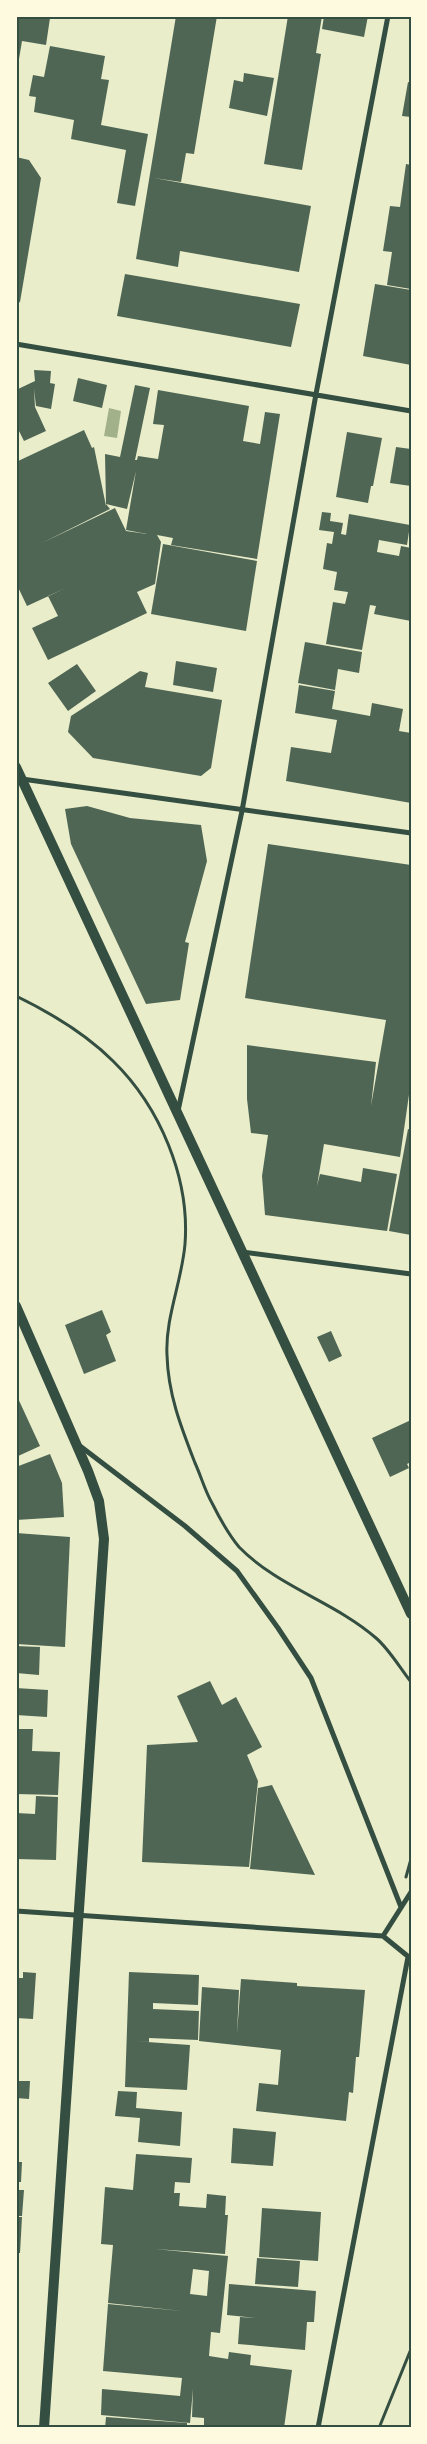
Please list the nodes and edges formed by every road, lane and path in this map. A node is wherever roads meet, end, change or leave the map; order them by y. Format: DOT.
graph roads {
  1 [pos="388,16"];
  2 [pos="16,344"];
  3 [pos="316,394"];
  4 [pos="411,411"];
  5 [pos="16,767"];
  6 [pos="22,778"];
  7 [pos="242,811"];
  8 [pos="411,833"];
  9 [pos="16,996"];
  10 [pos="177,1113"];
  11 [pos="242,1252"];
  12 [pos="411,1274"];
  13 [pos="16,1306"];
  14 [pos="76,1443"];
  15 [pos="411,1614"];
  16 [pos="411,1682"];
  17 [pos="411,1892"];
  18 [pos="401,1906"];
  19 [pos="16,1911"];
  20 [pos="79,1916"];
  21 [pos="383,1936"];
  22 [pos="409,1958"];
  23 [pos="411,2348"];
  24 [pos="44,2428"];
  25 [pos="318,2428"];
  26 [pos="379,2428"];
  1 -- 3 [label="street"];
  2 -- 3 [label="street"];
  3 -- 4 [label="street"];
  3 -- 7 [label="street"];
  5 -- 6 [label="main road"];
  6 -- 7 [label="street"];
  6 -- 10 [label="main road"];
  7 -- 8 [label="street"];
  7 -- 10 [label="street"];
  9 -- 16 [label="path"];
  10 -- 11 [label="main road"];
  11 -- 12 [label="street"];
  11 -- 15 [label="main road"];
  13 -- 14 [label="main road"];
  14 -- 18 [label="street"];
  14 -- 20 [label="main road"];
  17 -- 18 [label="street"];
  18 -- 21 [label="street"];
  19 -- 20 [label="street"];
  20 -- 21 [label="street"];
  20 -- 24 [label="main road"];
  21 -- 22 [label="street"];
  22 -- 25 [label="street"];
  23 -- 26 [label="path"];
}
